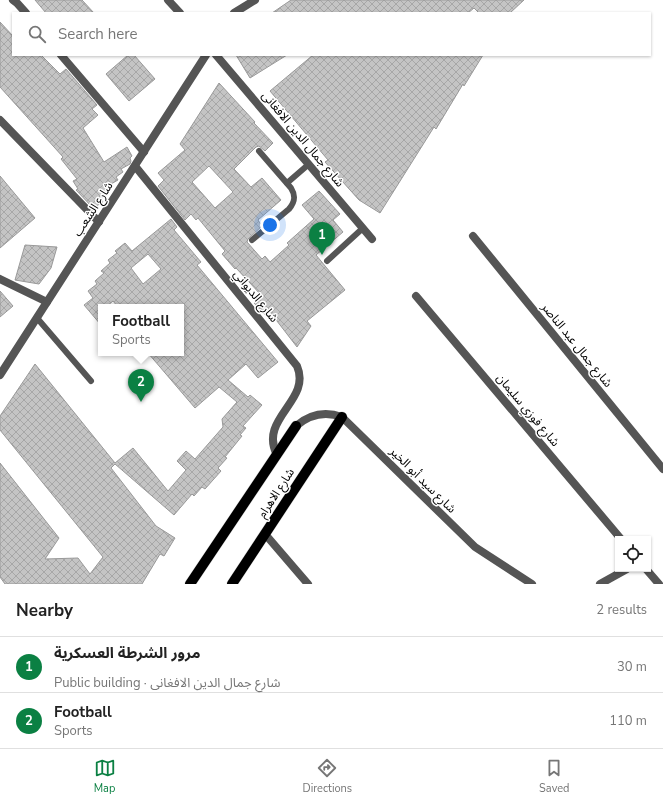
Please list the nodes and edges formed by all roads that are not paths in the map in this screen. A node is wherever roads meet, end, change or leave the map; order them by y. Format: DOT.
graph roads {
  1 [pos="13,0"];
  2 [pos="168,0"];
  3 [pos="255,0"];
  4 [pos="25,12"];
  5 [pos="179,12"];
  6 [pos="236,12"];
  7 [pos="62,56"];
  8 [pos="205,56"];
  9 [pos="217,56"];
  10 [pos="0,120"];
  11 [pos="259,150"];
  12 [pos="144,152"];
  13 [pos="309,164"];
  14 [pos="135,166"];
  15 [pos="287,183"];
  16 [pos="99,222"];
  17 [pos="363,228"];
  18 [pos="473,236"];
  19 [pos="372,239"];
  20 [pos="252,240"];
  21 [pos="327,261"];
  22 [pos="0,279"];
  23 [pos="416,296"];
  24 [pos="47,302"];
  25 [pos="37,318"];
  26 [pos="0,375"];
  27 [pos="91,382"];
  28 [pos="342,417"];
  29 [pos="296,426"];
  30 [pos="277,455"];
  31 [pos="663,469"];
  32 [pos="265,534"];
  33 [pos="618,536"];
  34 [pos="622,572"];
  35 [pos="649,572"];
  36 [pos="190,584"];
  37 [pos="232,584"];
  38 [pos="308,584"];
  39 [pos="532,584"];
  40 [pos="600,584"];
  41 [pos="659,584"];
  1 -- 4 [label="street"];
  2 -- 5 [label="street"];
  3 -- 6 [label="street"];
  7 -- 12 [label="street"];
  8 -- 12 [label="street, شارع الشعب"];
  9 -- 13 [label="street, شارع جمال الدين الافغانى"];
  10 -- 16 [label="street"];
  11 -- 15 [label="lane"];
  12 -- 14 [label="street, شارع الشعب"];
  13 -- 15 [label="lane"];
  13 -- 17 [label="street, شارع جمال الدين الافغانى"];
  14 -- 16 [label="street, شارع الشعب"];
  14 -- 30 [label="street, شارع الديواني"];
  15 -- 20 [label="lane"];
  16 -- 24 [label="street, شارع الشعب"];
  17 -- 19 [label="street, شارع جمال الدين الافغانى"];
  17 -- 21 [label="lane"];
  18 -- 31 [label="street, شارع جمال عبد الناصر"];
  22 -- 24 [label="street"];
  23 -- 33 [label="street, شارع فوزي سليمان"];
  24 -- 25 [label="street, شارع الشعب"];
  25 -- 26 [label="street, شارع الشعب"];
  25 -- 27 [label="lane"];
  28 -- 29 [label="street"];
  28 -- 32 [label="main road, شارع الاهرام"];
  28 -- 39 [label="street, شارع سيد أبو الخير"];
  29 -- 30 [label="main road, شارع الاهرام"];
  30 -- 36 [label="main road, شارع الاهرام"];
  32 -- 37 [label="main road, شارع الاهرام"];
  32 -- 38 [label="street"];
  34 -- 40 [label="street"];
  35 -- 41 [label="street"];
}
